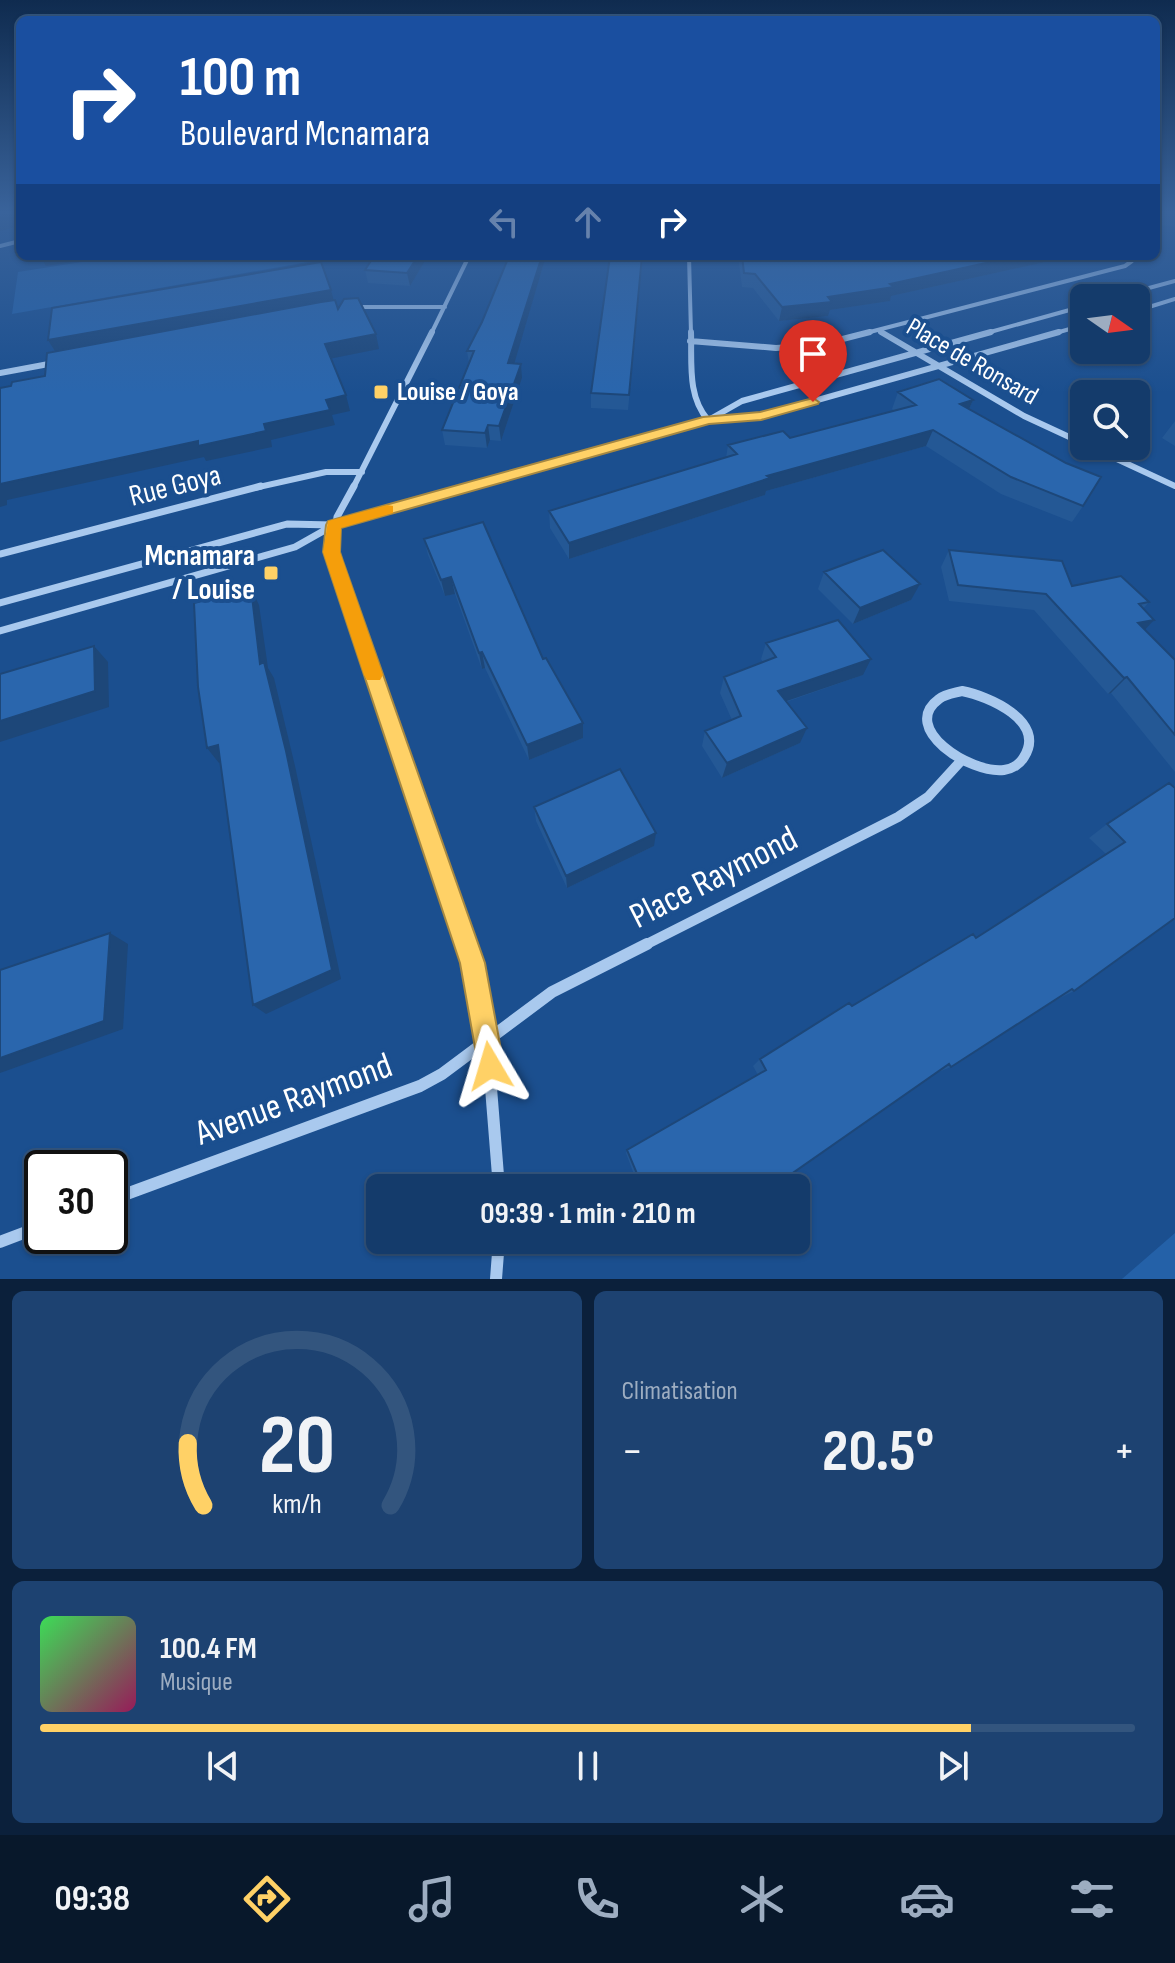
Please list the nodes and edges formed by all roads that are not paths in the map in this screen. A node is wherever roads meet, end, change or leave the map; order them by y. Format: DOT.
graph roads {
  1 [pos="461,274"];
  2 [pos="689,274"];
  3 [pos="1096,274"];
  4 [pos="1175,281"];
  5 [pos="1150,288"];
  6 [pos="1175,299"];
  7 [pos="445,307"];
  8 [pos="1150,307"];
  9 [pos="343,308"];
  10 [pos="1070,310"];
  11 [pos="1070,329"];
  12 [pos="880,331"];
  13 [pos="690,341"];
  14 [pos="914,353"];
  15 [pos="56,362"];
  16 [pos="937,367"];
  17 [pos="0,373"];
  18 [pos="708,420"];
  19 [pos="362,472"];
  20 [pos="1175,486"];
  21 [pos="334,525"];
  22 [pos="0,554"];
  23 [pos="0,603"];
  24 [pos="0,631"];
  25 [pos="960,762"];
  26 [pos="487,1038"];
  27 [pos="498,1174"];
  28 [pos="128,1193"];
  29 [pos="24,1233"];
  30 [pos="0,1242"];
  31 [pos="498,1254"];
  32 [pos="496,1279"];
  1 -- 7 [label="street"];
  2 -- 13 [label="street"];
  3 -- 12 [label="street"];
  4 -- 5 [label="street"];
  6 -- 8 [label="street"];
  7 -- 9 [label="street"];
  7 -- 19 [label="street"];
  10 -- 14 [label="street"];
  11 -- 16 [label="street"];
  12 -- 13 [label="street"];
  12 -- 14 [label="street, Place de Ronsard"];
  13 -- 18 [label="street"];
  14 -- 16 [label="street, Place de Ronsard"];
  14 -- 18 [label="street"];
  15 -- 17 [label="street"];
  16 -- 18 [label="street"];
  16 -- 20 [label="street, Place de Ronsard"];
  18 -- 21 [label="street"];
  19 -- 21 [label="street"];
  19 -- 22 [label="street, Rue Goya"];
  21 -- 23 [label="street"];
  21 -- 24 [label="street"];
  21 -- 26 [label="street"];
  25 -- 25 [label="street"];
  25 -- 26 [label="street, Place Raymond"];
  26 -- 27 [label="street"];
  26 -- 28 [label="street, Avenue Raymond"];
  29 -- 30 [label="street"];
  31 -- 32 [label="street"];
}
